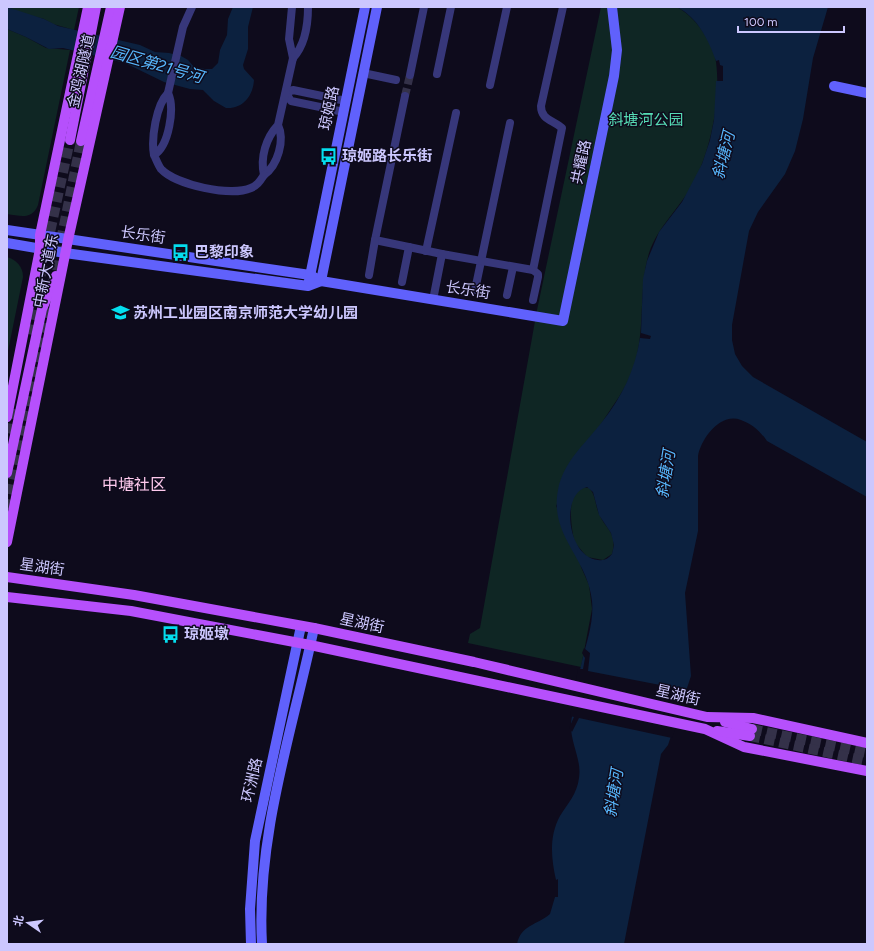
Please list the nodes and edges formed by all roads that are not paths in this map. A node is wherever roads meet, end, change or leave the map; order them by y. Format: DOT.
graph roads {
  1 [pos="88,7"];
  2 [pos="96,7"];
  3 [pos="111,7"];
  4 [pos="120,7"];
  5 [pos="192,7"];
  6 [pos="292,7"];
  7 [pos="308,7"];
  8 [pos="365,7"];
  9 [pos="377,7"];
  10 [pos="424,7"];
  11 [pos="451,7"];
  12 [pos="507,7"];
  13 [pos="563,7"];
  14 [pos="612,7"];
  15 [pos="293,58"];
  16 [pos="363,73"];
  17 [pos="437,74"];
  18 [pos="410,75"];
  19 [pos="396,80"];
  20 [pos="490,85"];
  21 [pos="834,86"];
  22 [pos="169,90"];
  23 [pos="286,93"];
  24 [pos="867,93"];
  25 [pos="405,96"];
  26 [pos="346,101"];
  27 [pos="344,112"];
  28 [pos="456,113"];
  29 [pos="510,123"];
  30 [pos="278,125"];
  31 [pos="70,140"];
  32 [pos="81,141"];
  33 [pos="154,155"];
  34 [pos="264,175"];
  35 [pos="7,230"];
  36 [pos="40,235"];
  37 [pos="68,240"];
  38 [pos="375,240"];
  39 [pos="7,243"];
  40 [pos="409,247"];
  41 [pos="40,249"];
  42 [pos="426,251"];
  43 [pos="65,253"];
  44 [pos="442,254"];
  45 [pos="481,261"];
  46 [pos="513,267"];
  47 [pos="533,270"];
  48 [pos="310,275"];
  49 [pos="370,275"];
  50 [pos="320,281"];
  51 [pos="402,282"];
  52 [pos="308,286"];
  53 [pos="475,290"];
  54 [pos="507,295"];
  55 [pos="433,300"];
  56 [pos="533,300"];
  57 [pos="563,321"];
  58 [pos="7,417"];
  59 [pos="7,473"];
  60 [pos="7,542"];
  61 [pos="7,577"];
  62 [pos="7,597"];
  63 [pos="301,626"];
  64 [pos="314,628"];
  65 [pos="298,643"];
  66 [pos="310,646"];
  67 [pos="707,717"];
  68 [pos="706,729"];
  69 [pos="867,743"];
  70 [pos="867,771"];
  71 [pos="251,944"];
  72 [pos="262,944"];
  1 -- 36 [label="main road, 中新大道东"];
  2 -- 31 [label="main road, 金鸡湖隧道"];
  3 -- 32 [label="main road, 金鸡湖隧道"];
  4 -- 37 [label="main road, 中新大道东"];
  5 -- 22 [label="street"];
  6 -- 15 [label="street"];
  7 -- 15 [label="street"];
  8 -- 26 [label="street, 琼姬路"];
  9 -- 16 [label="street, 琼姬路"];
  10 -- 18 [label="street"];
  11 -- 17 [label="street"];
  12 -- 20 [label="street"];
  13 -- 47 [label="street"];
  14 -- 57 [label="street, 共耀路"];
  15 -- 23 [label="street"];
  16 -- 19 [label="street"];
  16 -- 50 [label="street, 琼姬路"];
  21 -- 24 [label="street"];
  22 -- 33 [label="street"];
  22 -- 33 [label="street"];
  23 -- 26 [label="street"];
  23 -- 27 [label="street"];
  23 -- 30 [label="street"];
  25 -- 38 [label="street"];
  26 -- 27 [label="street, 琼姬路"];
  27 -- 48 [label="street, 琼姬路"];
  28 -- 42 [label="street"];
  29 -- 45 [label="street"];
  30 -- 34 [label="street"];
  30 -- 34 [label="street"];
  33 -- 34 [label="street"];
  35 -- 36 [label="street, 长乐街"];
  36 -- 37 [label="street, 长乐街"];
  36 -- 41 [label="main road, 中新大道东"];
  37 -- 43 [label="main road, 中新大道东"];
  37 -- 48 [label="street, 长乐街"];
  38 -- 40 [label="street"];
  38 -- 49 [label="street"];
  39 -- 41 [label="street, 长乐街"];
  40 -- 42 [label="street"];
  40 -- 51 [label="street"];
  41 -- 43 [label="street, 长乐街"];
  41 -- 58 [label="main road, 中新大道东"];
  42 -- 44 [label="street"];
  43 -- 52 [label="street, 长乐街"];
  43 -- 59 [label="main road"];
  43 -- 60 [label="main road, 中新大道东"];
  44 -- 45 [label="street"];
  44 -- 55 [label="street"];
  45 -- 46 [label="street"];
  45 -- 53 [label="street"];
  46 -- 47 [label="street"];
  46 -- 54 [label="street"];
  47 -- 56 [label="street"];
  48 -- 50 [label="street, 长乐街"];
  48 -- 52 [label="street, 琼姬路"];
  50 -- 52 [label="street"];
  50 -- 55 [label="street, 长乐街"];
  55 -- 57 [label="street, 长乐街"];
  61 -- 63 [label="main road, 星湖街"];
  62 -- 65 [label="main road, 星湖街"];
  63 -- 64 [label="main road, 星湖街"];
  63 -- 65 [label="street, 环洲路"];
  64 -- 66 [label="street, 环洲路"];
  64 -- 67 [label="main road, 星湖街"];
  65 -- 66 [label="main road, 星湖街"];
  65 -- 71 [label="street, 环洲路"];
  66 -- 68 [label="main road, 星湖街"];
  66 -- 72 [label="street, 环洲路"];
  67 -- 68 [label="main road, 星湖街"];
  67 -- 69 [label="main road, 星湖街"];
  68 -- 70 [label="main road, 星湖街"];
}
